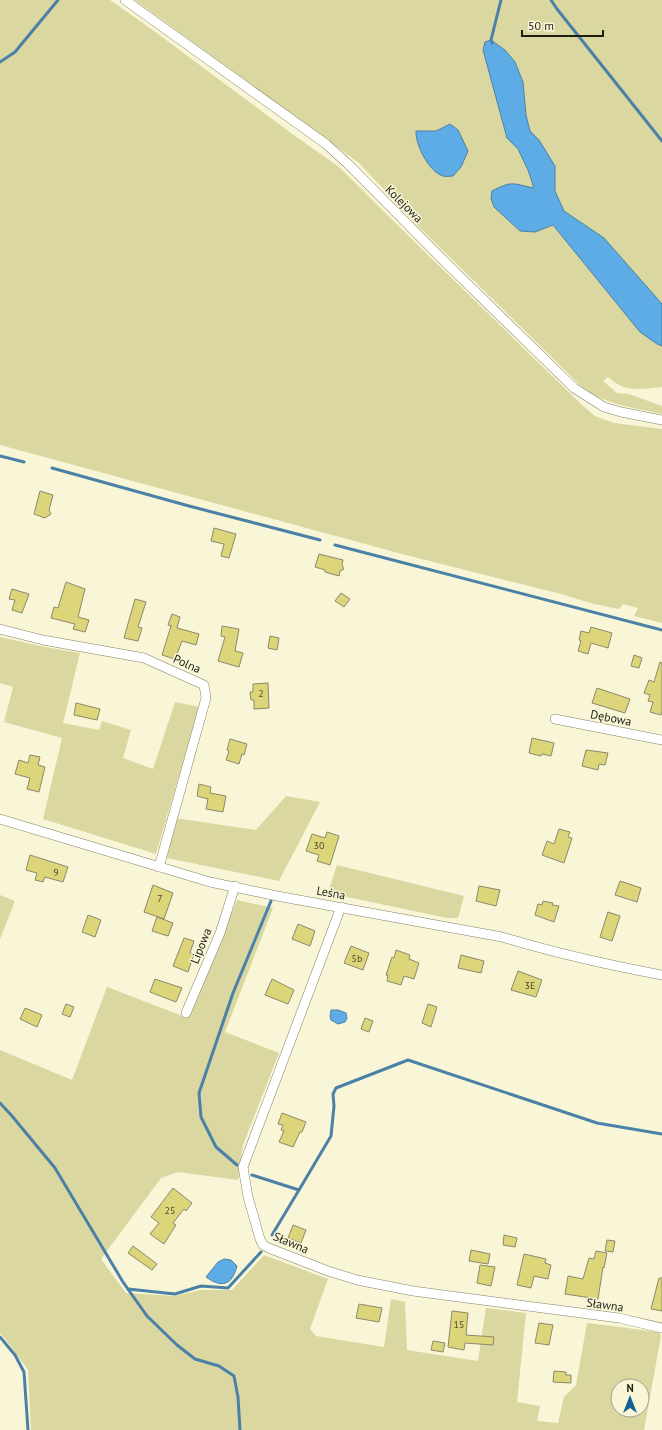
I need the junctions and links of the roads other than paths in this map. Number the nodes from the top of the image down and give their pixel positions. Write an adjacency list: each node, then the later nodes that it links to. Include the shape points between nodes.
1 (125, 0): 2 (street, Kolejowa, via 326,144 574,388 604,407)
2 (662, 420)
3 (0, 629): 7 (street, Polna, via 43,640 144,658 204,685 206,698)
4 (555, 719): 5 (street, Dębowa)
5 (662, 740)
6 (0, 819): 7 (street, Leśna)
7 (159, 867): 8 (street, Leśna, via 210,882)
8 (235, 886): 9 (street, Leśna); 11 (street, Lipowa, via 220,933)
9 (341, 907): 10 (street, Leśna, via 502,937 531,946); 12 (street, Sławna, via 243,1167 248,1197 264,1245 357,1280 412,1291 618,1318)
10 (662, 975)
11 (186, 1013)
12 (662, 1328)

